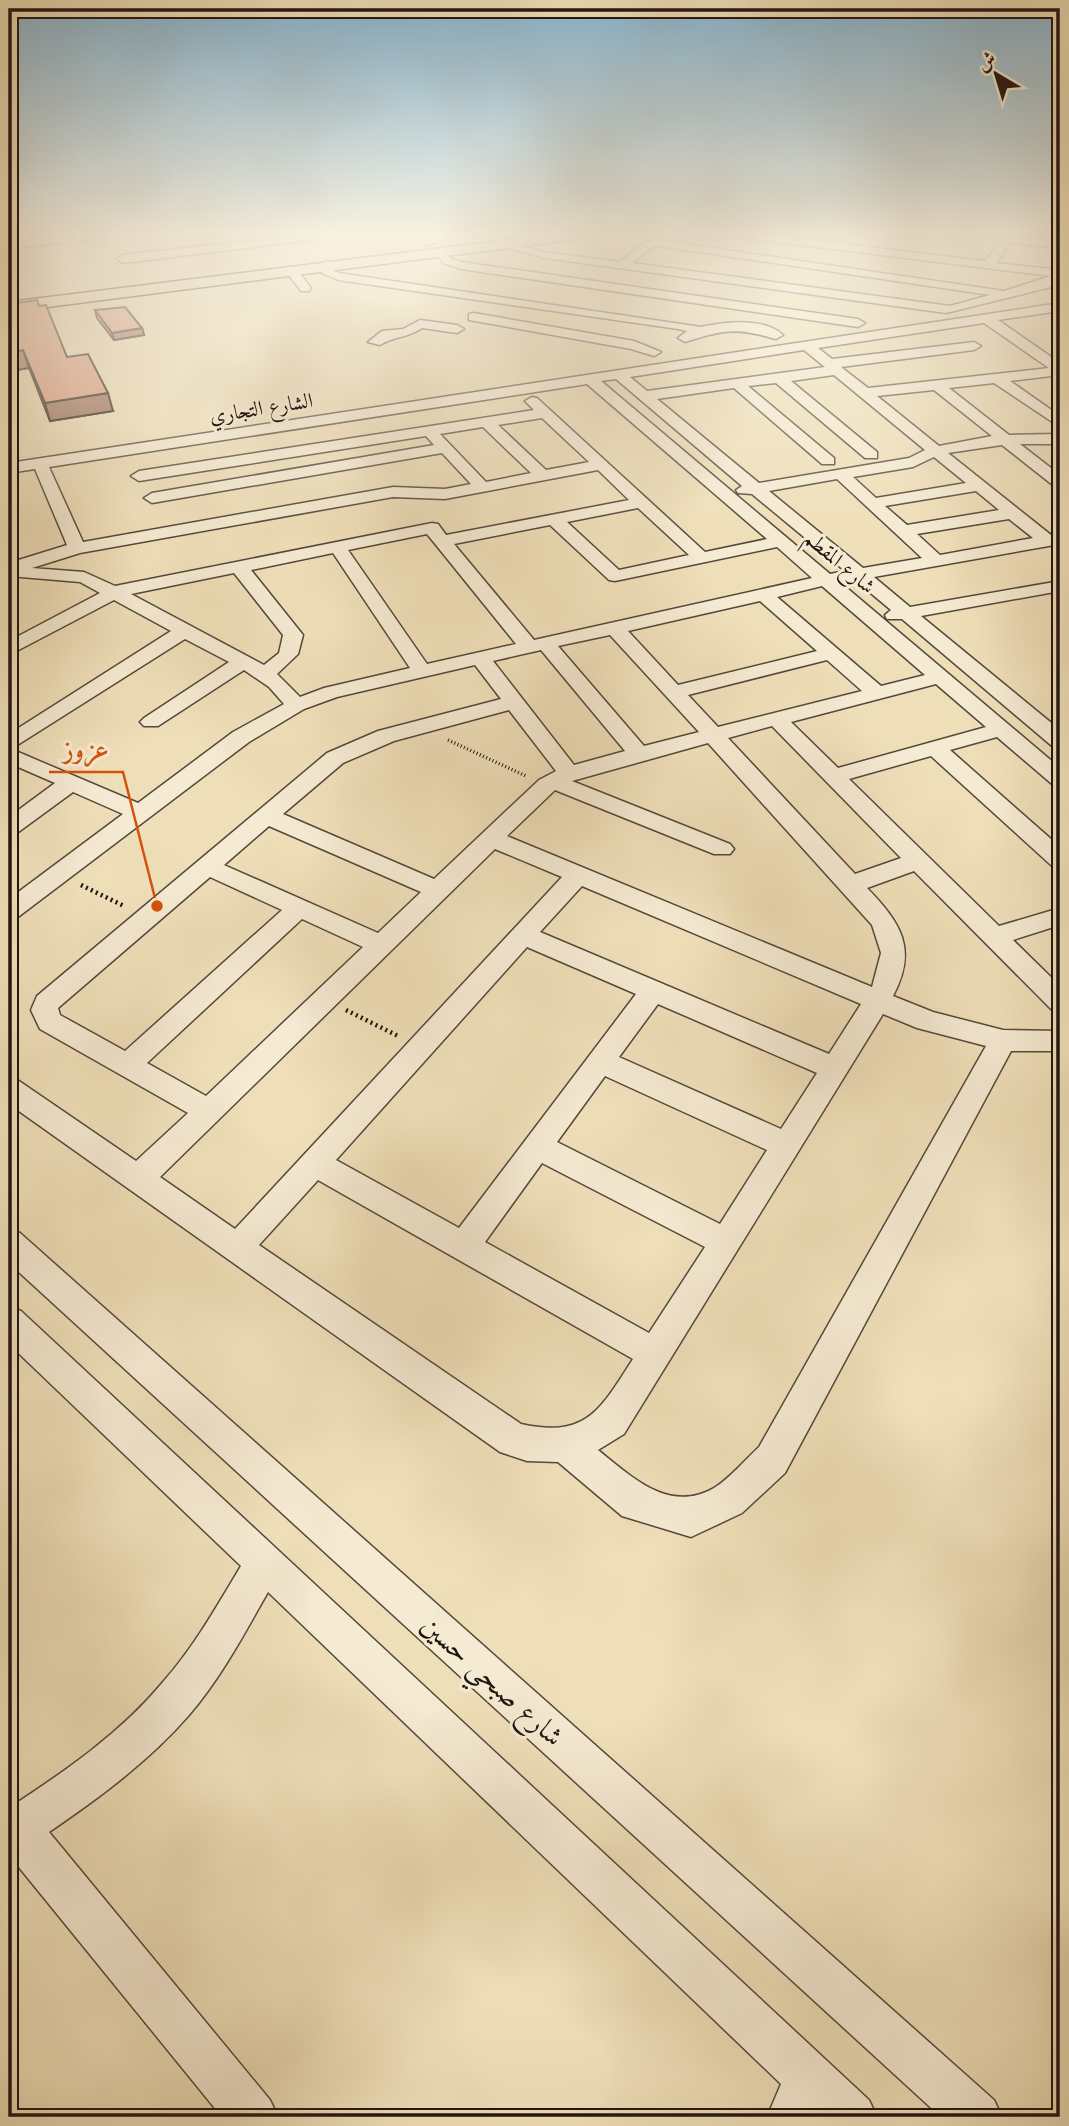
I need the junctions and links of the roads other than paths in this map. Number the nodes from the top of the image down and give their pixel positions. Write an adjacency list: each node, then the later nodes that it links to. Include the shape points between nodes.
1 (400, 333): 13 (street, via 387,334)
2 (512, 333): 12 (street)
3 (565, 333): 15 (street, via 640,346)
4 (685, 333): 15 (street)
5 (727, 333): 15 (street, الشارع التجاري)
6 (783, 333): 11 (street, الشارع التجاري)
7 (808, 333): 11 (street, الشارع التجاري)
8 (832, 333): 11 (street, الشارع التجاري)
9 (956, 333): 16 (street)
10 (1008, 333): 19 (street)
11 (794, 336): 14 (street, الشارع التجاري); 17 (street, الشارع التجاري); 18 (street)
12 (506, 337)
13 (375, 342)
14 (727, 342)
15 (682, 346): 17 (street, الشارع التجاري)
16 (984, 354): 18 (street); 21 (street)
17 (616, 366): 24 (street, الشارع التجاري); 30 (street, شارع المقطم)
18 (833, 367): 22 (street); 29 (street)
19 (1060, 370): 20 (street)
20 (1044, 373): 21 (street); 26 (street)
21 (1015, 376): 23 (street)
22 (779, 378): 25 (street); 44 (street)
23 (997, 378): 27 (street); 33 (street)
24 (590, 379): 28 (street, الشارع التجاري); 53 (street, شارع المقطم)
25 (736, 383): 30 (street); 48 (street)
26 (1060, 384)
27 (937, 385): 29 (street); 38 (street)
28 (519, 390): 31 (street); 35 (street, الشارع التجاري)
29 (865, 393): 42 (street)
30 (645, 396): 50 (street, شارع المقطم)
31 (545, 413): 32 (street); 46 (street)
32 (486, 422): 36 (street); 52 (street)
33 (1060, 423)
34 (198, 424): 39 (street, الشارع التجاري)
35 (275, 427): 39 (street, الشارع التجاري); 41 (street)
36 (428, 431): 40 (street); 41 (street)
37 (1060, 439): 38 (street)
38 (1007, 440): 42 (street); 54 (street)
39 (121, 444): 43 (street, الشارع التجاري); 45 (street, الشارع التجاري); 51 (street)
40 (445, 449): 49 (street); 56 (street)
41 (293, 452): 49 (street); 51 (street)
42 (932, 452): 44 (street); 48 (street, via 913,461); 55 (street)
43 (9, 454)
44 (871, 455): 48 (street)
45 (40, 463): 47 (street, الشارع التجاري); 71 (street)
46 (601, 465): 52 (street); 60 (street)
47 (9, 468)
48 (834, 468): 50 (street); 57 (street); 61 (street)
49 (307, 472): 63 (street)
50 (740, 475): 53 (street); 57 (street, شارع المقطم)
51 (139, 476): 63 (street)
52 (543, 476): 56 (street)
53 (708, 480): 59 (street, شارع المقطم)
54 (1060, 483)
55 (979, 486): 61 (street); 62 (street)
56 (482, 488): 58 (street, via 438,494)
57 (755, 488): 59 (street); 76 (street, شارع المقطم)
58 (403, 492): 63 (street); 66 (street)
59 (724, 493): 68 (street, شارع المقطم)
60 (642, 502): 64 (street); 72 (street)
61 (873, 503): 65 (street)
62 (1013, 513): 65 (street); 67 (street)
63 (161, 515): 69 (street)
64 (554, 519): 66 (street); 72 (street, via 615,576)
65 (904, 531): 73 (street)
66 (437, 534): 70 (street); 87 (street)
67 (1054, 540): 73 (street)
68 (780, 541): 72 (street); 78 (street, شارع المقطم)
69 (116, 542): 71 (street); 77 (street, via 89,564)
70 (337, 547): 74 (street); 92 (street)
71 (77, 548): 75 (street)
72 (702, 558)
73 (935, 560): 76 (street)
74 (239, 566): 80 (street); 93 (street, via 293,635 288,656)
75 (9, 570): 77 (street)
76 (859, 574): 78 (street); 83 (street, شارع المقطم)
77 (84, 577): 80 (street)
78 (826, 580): 81 (street); 84 (street, شارع المقطم)
79 (1052, 587): 82 (street); 83 (street)
80 (115, 592): 85 (street); 88 (street)
81 (764, 594): 86 (street); 89 (street)
82 (1060, 602)
83 (907, 613): 84 (street); 103 (street, شارع المقطم)
84 (872, 619): 94 (street, شارع المقطم)
85 (179, 627): 91 (street); 101 (street); 105 (street)
86 (615, 628): 87 (street); 95 (street)
87 (537, 645): 90 (street); 107 (street)
88 (9, 649)
89 (831, 653): 95 (street); 96 (street)
90 (480, 658): 92 (street); 97 (street)
91 (243, 662): 93 (street); 100 (street)
92 (422, 671): 98 (street, via 331,692)
93 (263, 674): 98 (street)
94 (940, 677): 96 (street); 102 (street, شارع المقطم)
95 (674, 692): 104 (street)
96 (877, 693): 99 (street)
97 (514, 702): 111 (street); 114 (street, via 359,746 335,758)
98 (297, 705): 113 (street, via 242,737)
99 (776, 719): 104 (street); 109 (street)
100 (151, 723)
101 (9, 726)
102 (1001, 729): 106 (street); 110 (street, شارع المقطم)
103 (1056, 732)
104 (714, 735): 107 (street); 122 (street)
105 (9, 743)
106 (935, 748): 109 (street); 118 (street)
107 (639, 754): 111 (street)
108 (9, 755): 112 (street)
109 (833, 777): 119 (street)
110 (1060, 779)
111 (556, 780): 116 (street); 117 (street)
112 (71, 782): 113 (street); 115 (street)
113 (140, 813): 125 (street)
114 (266, 816): 120 (street); 123 (street)
115 (9, 828)
116 (490, 838): 121 (street); 123 (street)
117 (722, 849)
118 (1060, 860)
119 (917, 861): 122 (street); 128 (street)
120 (206, 866): 124 (street); 136 (street, via 51,996 44,1010 50,1022)
121 (578, 875): 127 (street); 131 (street)
122 (850, 885): 131 (street, via 877,915 895,954 893,970)
123 (437, 890): 129 (street)
124 (299, 908): 129 (street); 136 (street)
125 (9, 911)
126 (1060, 916): 128 (street)
127 (523, 935): 130 (street); 142 (street)
128 (993, 937): 132 (street)
129 (380, 944): 139 (street)
130 (653, 990): 135 (street); 137 (street)
131 (878, 1000): 133 (street, via 952,1029); 137 (street)
132 (1060, 1002)
133 (1003, 1040): 134 (street); 150 (street, via 772,1460 738,1492 691,1518 635,1503)
134 (1060, 1041)
135 (600, 1061): 140 (street); 141 (street)
136 (127, 1065): 139 (street)
137 (836, 1069): 141 (street)
138 (9, 1089): 143 (street)
139 (209, 1111): 143 (street)
140 (537, 1146): 144 (street); 146 (street)
141 (788, 1146): 144 (street)
142 (315, 1163): 146 (street); 147 (street)
143 (138, 1179): 147 (street)
144 (726, 1242): 149 (street)
145 (9, 1243): 156 (street, شارع صبحي حسين)
146 (464, 1247): 149 (street)
147 (237, 1248): 150 (street, via 513,1440 540,1447)
148 (9, 1322): 151 (street)
149 (656, 1354): 150 (street, via 612,1422 592,1437)
150 (566, 1446)
151 (263, 1563): 152 (street, via 218,1641 176,1700 119,1753); 153 (street)
152 (13, 1830): 154 (street)
153 (801, 2097): 155 (street)
154 (253, 2117)
155 (852, 2117)
156 (977, 2117)

